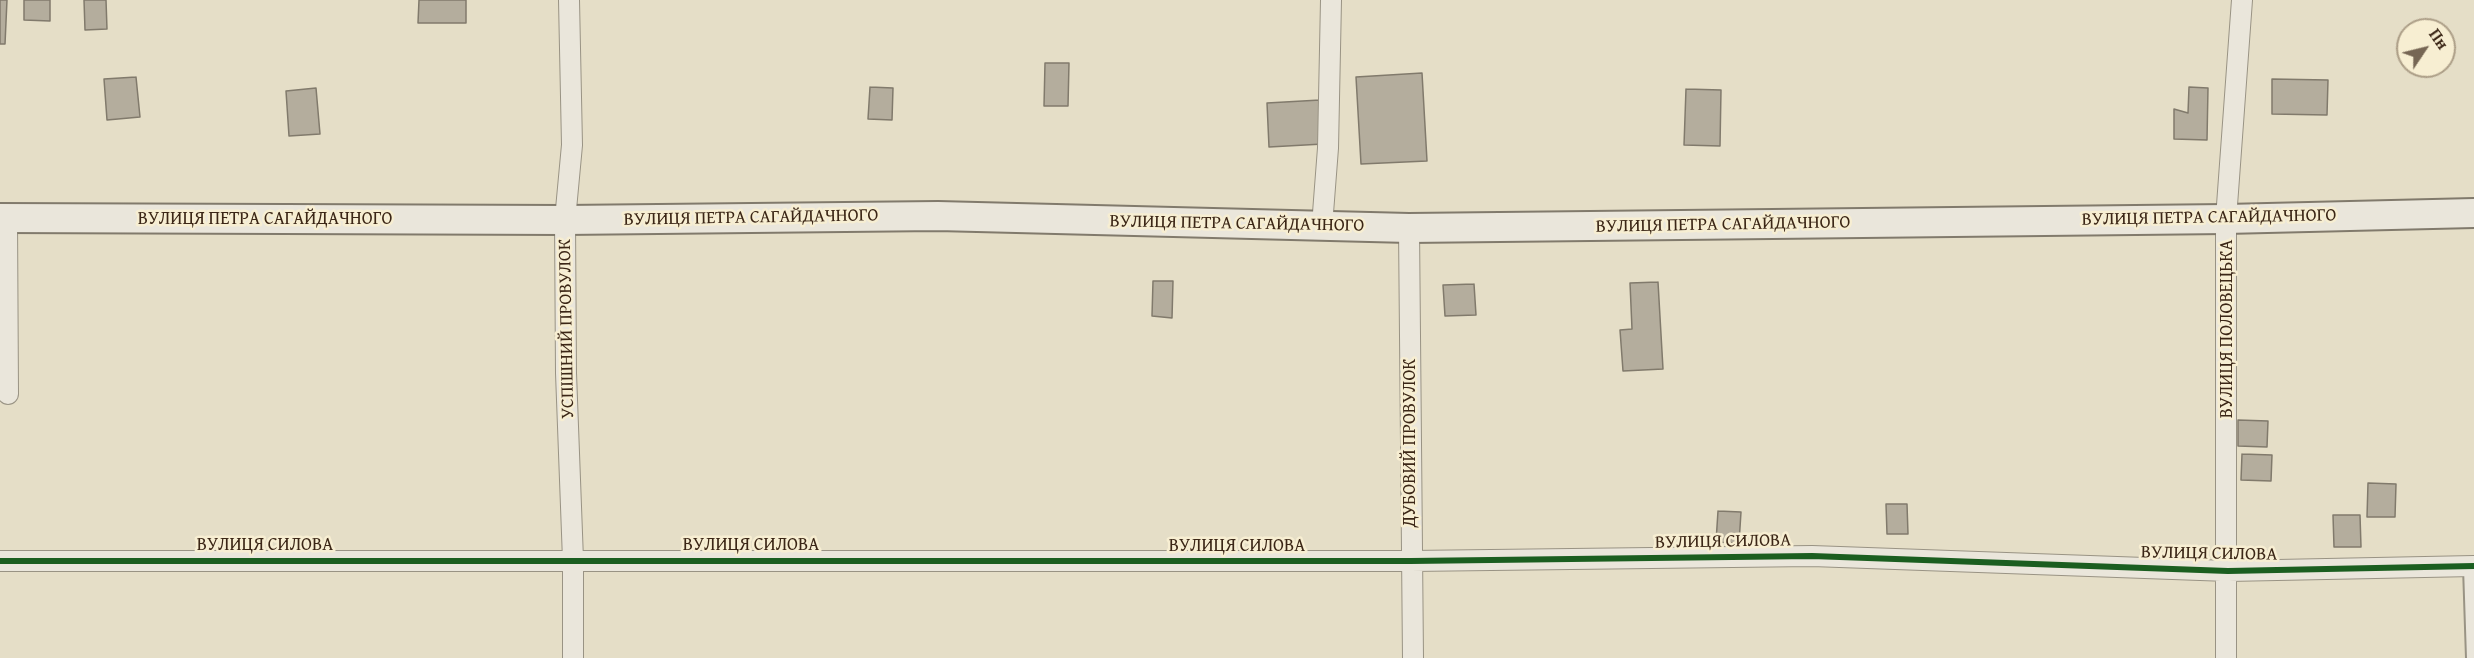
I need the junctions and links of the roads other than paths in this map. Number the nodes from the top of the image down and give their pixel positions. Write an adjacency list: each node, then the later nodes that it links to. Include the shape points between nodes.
1 (569, 0): 7 (street, УСПІШНИЙ ПРОВУЛОК, via 572,145)
2 (1331, 0): 8 (street)
3 (2242, 0): 6 (street, ВУЛИЦЯ ПОЛОВЕЦЬКА)
4 (2474, 213): 6 (street, ВУЛИЦЯ ПЕТРА САГАЙДАЧНОГО)
5 (4, 218): 7 (street, ВУЛИЦЯ ПЕТРА САГАЙДАЧНОГО); 10 (street)
6 (2226, 219): 9 (street, ВУЛИЦЯ ПЕТРА САГАЙДАЧНОГО); 15 (street, ВУЛИЦЯ ПОЛОВЕЦЬКА)
7 (565, 220): 8 (street, ВУЛИЦЯ ПЕТРА САГАЙДАЧНОГО, via 938,216); 11 (street, УСПІШНИЙ ПРОВУЛОК)
8 (1323, 226): 9 (street, ВУЛИЦЯ ПЕТРА САГАЙДАЧНОГО)
9 (1409, 228): 13 (street, ДУБОВИЙ ПРОВУЛОК)
10 (9, 394)
11 (573, 560): 12 (street, ВУЛИЦЯ СИЛОВА); 13 (street, ВУЛИЦЯ СИЛОВА); 16 (street, УСПІШНИЙ ПРОВУЛОК)
12 (0, 561)
13 (1411, 561): 15 (street, ВУЛИЦЯ СИЛОВА, via 1812,556); 17 (street, ДУБОВИЙ ПРОВУЛОК)
14 (2471, 566): 15 (street, ВУЛИЦЯ СИЛОВА); 19 (lane)
15 (2228, 571): 18 (street, ВУЛИЦЯ ПОЛОВЕЦЬКА)
16 (573, 658)
17 (1413, 658)
18 (2226, 658)
19 (2472, 658)

